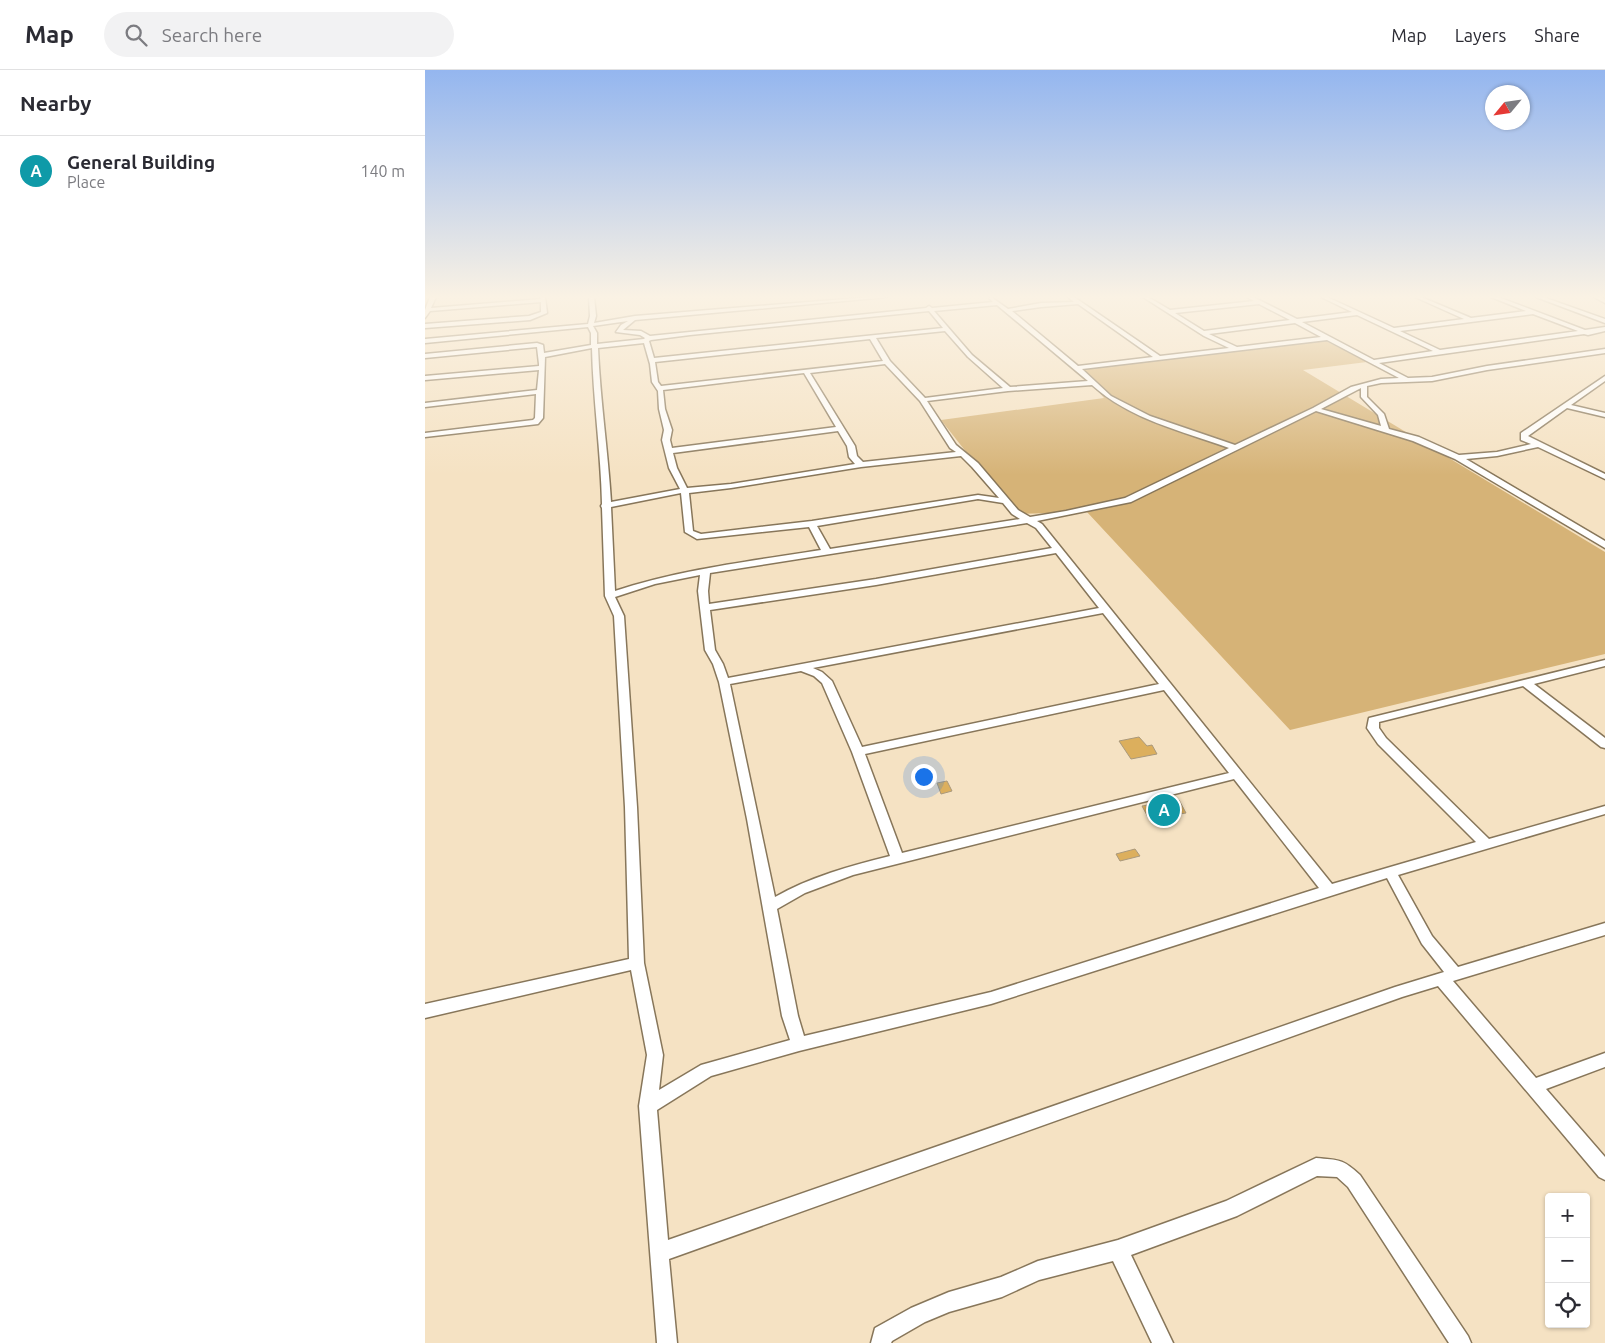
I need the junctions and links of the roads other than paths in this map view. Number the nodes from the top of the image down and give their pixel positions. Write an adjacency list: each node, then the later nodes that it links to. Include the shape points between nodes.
1 (540, 356): 17 (street)
2 (595, 356): 47 (street, via 605,466)
3 (651, 356): 14 (street)
4 (688, 356): 14 (street)
5 (884, 356): 16 (street)
6 (970, 356): 26 (street)
7 (1063, 356): 18 (street)
8 (1156, 356): 13 (street)
9 (1182, 356): 13 (street)
10 (1366, 356): 15 (street)
11 (1408, 356): 15 (street)
12 (1566, 356): 21 (street, via 1432,379)
13 (1160, 359): 18 (street)
14 (652, 360): 25 (street, via 655,380)
15 (1376, 361): 21 (street)
16 (887, 362): 19 (street); 28 (street)
17 (542, 368): 20 (street); 27 (street)
18 (1076, 368): 23 (street)
19 (806, 371): 25 (street); 33 (street)
20 (425, 378)
21 (1405, 378): 24 (street)
22 (1605, 378): 30 (street)
23 (1093, 384): 26 (street); 37 (street, via 1132,410)
24 (1364, 385): 31 (street); 34 (street, via 1364,396 1381,414)
25 (660, 388): 38 (street)
26 (1008, 389): 28 (street)
27 (540, 392): 29 (street); 35 (street, via 539,418 535,422)
28 (923, 400): 39 (street, via 953,446)
29 (425, 405)
30 (1567, 406): 32 (street); 36 (street, via 1525,432 1524,438)
31 (1315, 409): 34 (street); 37 (street)
32 (1605, 415)
33 (841, 428): 38 (street); 41 (street, via 853,457)
34 (1386, 430): 40 (street)
35 (425, 434)
36 (1539, 446): 40 (street); 42 (street)
37 (1234, 447): 48 (street, via 1128,500)
38 (670, 451): 44 (street, via 673,468)
39 (962, 454): 41 (street); 43 (street)
40 (1471, 459): 50 (street)
41 (861, 465): 44 (street)
42 (1605, 477)
43 (995, 489): 45 (street); 46 (street)
44 (685, 491): 47 (street, via 643,496); 49 (street, via 689,532 700,537)
45 (978, 497): 46 (street); 49 (street)
46 (1003, 501): 48 (street, via 1015,512)
47 (605, 506): 54 (street)
48 (1032, 520): 51 (street); 52 (street)
49 (812, 524): 52 (street)
50 (1605, 545)
51 (1059, 550): 55 (street, via 867,584); 56 (street)
52 (827, 552): 53 (street)
53 (705, 573): 54 (street, via 652,582); 55 (street)
54 (610, 596): 74 (street, via 619,616)
55 (705, 608): 61 (street, via 710,650)
56 (1105, 610): 57 (street); 63 (street)
57 (846, 660): 59 (street); 60 (street, via 830,672)
58 (1605, 663): 62 (street)
59 (803, 668): 60 (street); 61 (street)
60 (827, 681): 65 (street)
61 (724, 682): 72 (street)
62 (1526, 683): 64 (street); 68 (street, via 1373,720 1373,728 1382,741)
63 (1167, 686): 65 (street); 66 (street)
64 (1605, 744)
65 (858, 752): 69 (street)
66 (1236, 775): 69 (street); 71 (street)
67 (1605, 810): 68 (street)
68 (1487, 845): 70 (street)
69 (898, 860): 72 (street, via 824,880)
70 (1390, 872): 71 (street); 75 (street)
71 (1329, 890): 77 (street, via 991,998)
72 (769, 907): 77 (street, via 790,1016)
73 (1605, 929): 75 (street)
74 (637, 963): 76 (street); 80 (street, via 655,1055)
75 (1449, 977): 79 (street); 83 (street, via 1400,991)
76 (425, 1011)
77 (799, 1044): 80 (street, via 707,1070)
78 (1605, 1060): 79 (street)
79 (1535, 1086): 81 (street)
80 (648, 1106): 83 (street)
81 (1605, 1171)
82 (1119, 1250): 85 (street, via 1038,1271 1003,1287 949,1302 883,1335); 86 (street); 87 (street, via 1230,1209 1316,1168 1341,1169 1354,1182)
83 (659, 1253): 84 (street)
84 (667, 1343)
85 (881, 1343)
86 (1163, 1343)
87 (1461, 1343)

